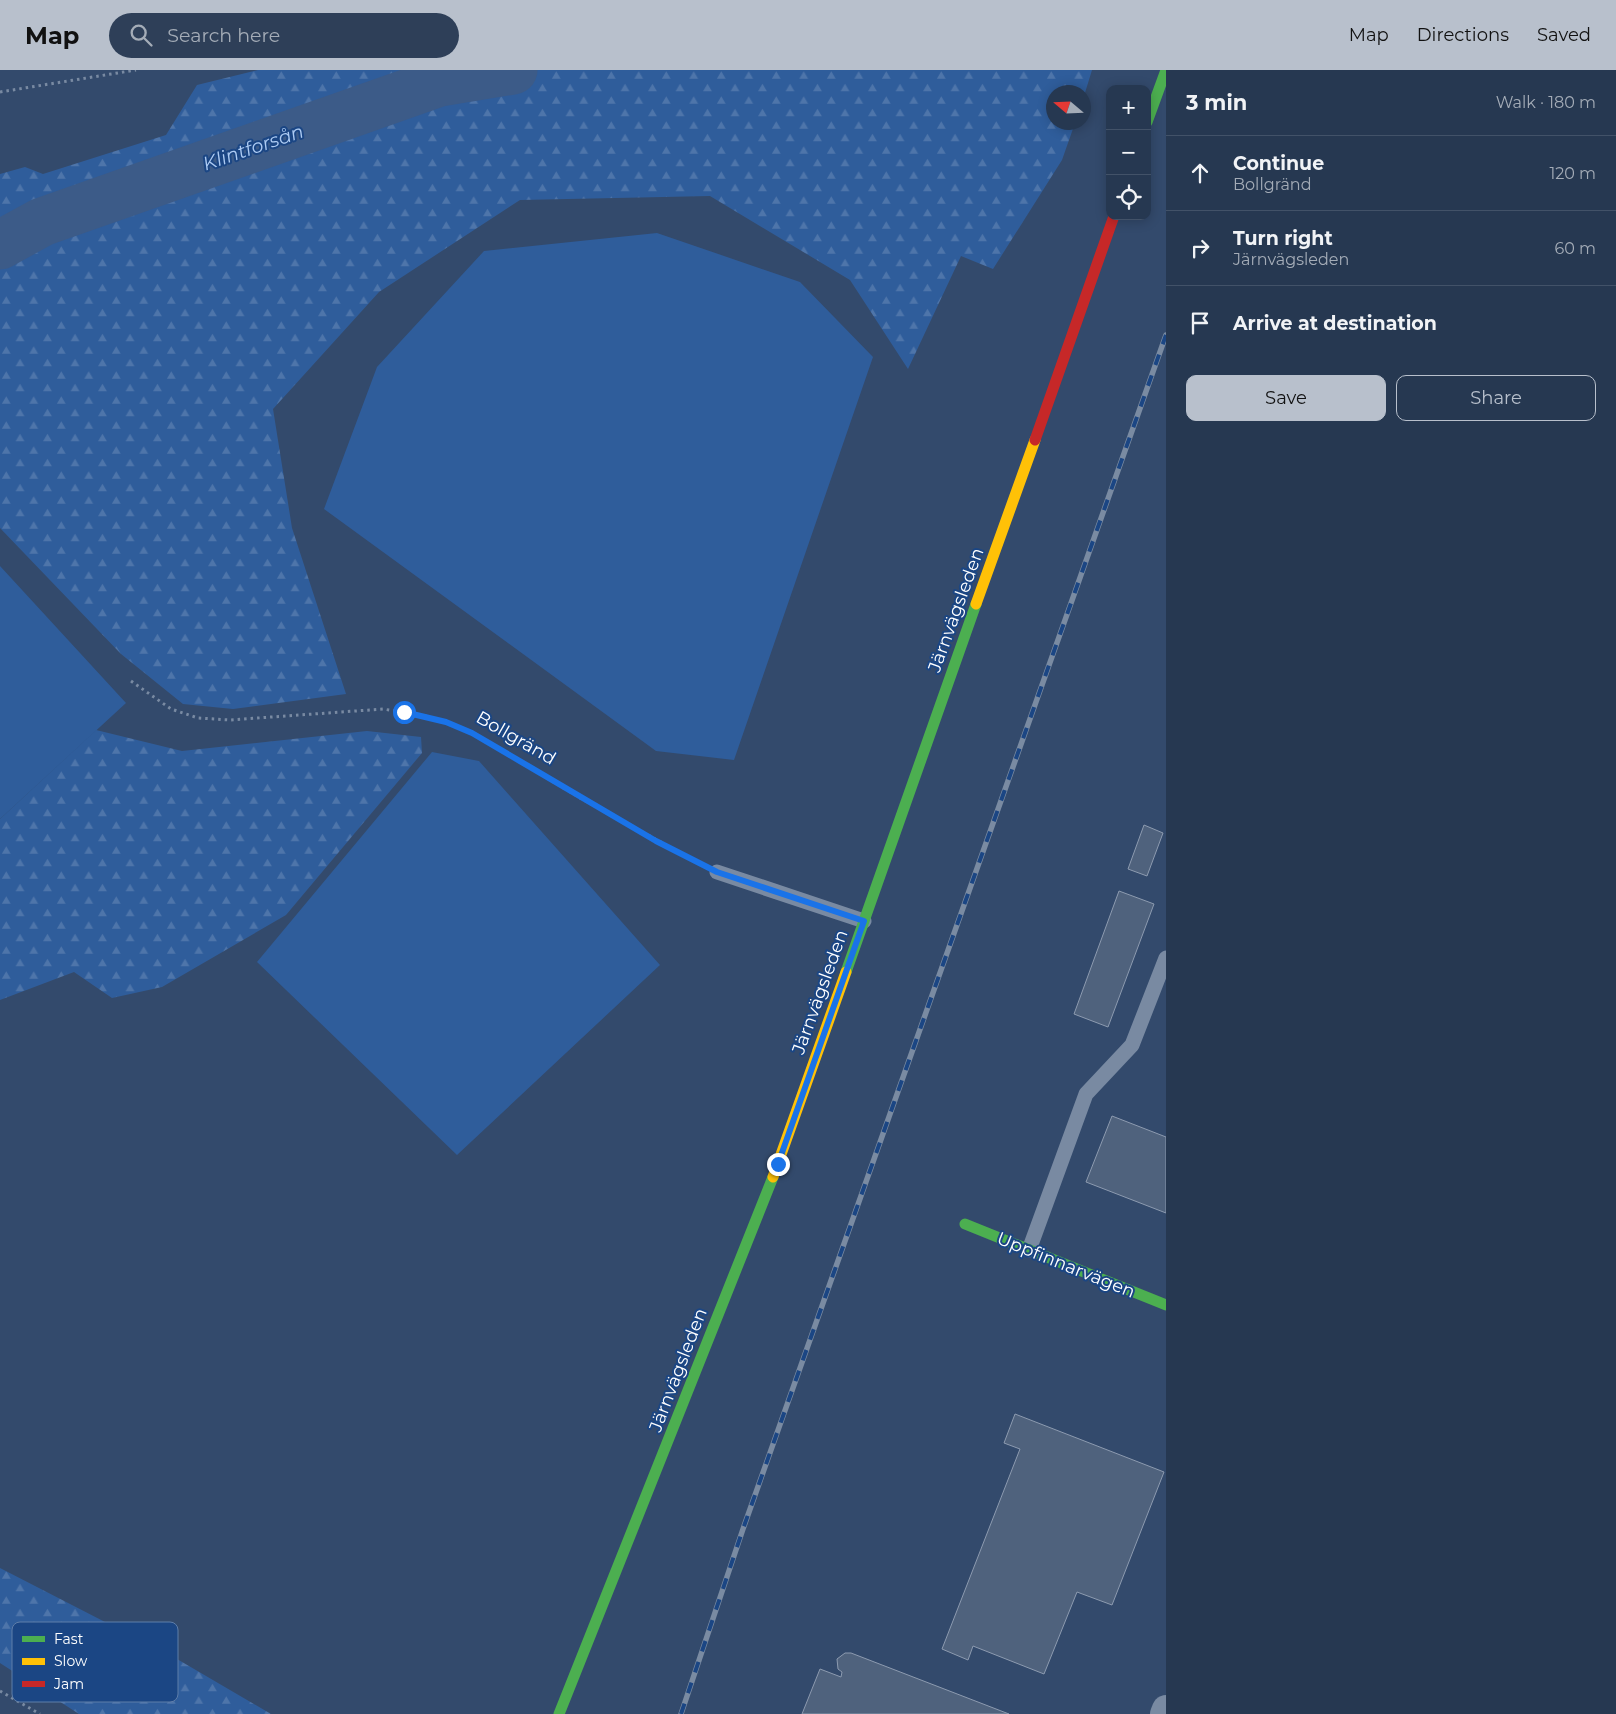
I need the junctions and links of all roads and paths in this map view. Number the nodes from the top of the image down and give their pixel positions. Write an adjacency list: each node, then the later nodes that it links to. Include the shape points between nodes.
1 (136, 70): 3 (path)
2 (1166, 70): 4 (main road)
3 (0, 92)
4 (1151, 111)
5 (1113, 220): 8 (main road, Järnvägsleden)
6 (131, 681): 7 (path, Bollgränd, via 171,709 206,719 383,709 446,722 472,733 648,836)
7 (717, 872): 8 (lane)
8 (864, 921): 18 (main road, Järnvägsleden, via 778,1164)
9 (1166, 958): 11 (lane, via 1132,1045 1086,1094)
10 (965, 1224): 11 (main road, Uppfinnarvägen)
11 (1028, 1250): 12 (main road, Uppfinnarvägen)
12 (1166, 1305)
13 (0, 1691): 14 (path)
14 (12, 1698)
15 (19, 1702): 17 (path)
16 (1166, 1710): 19 (street)
17 (40, 1714)
18 (559, 1714)
19 (1164, 1714)

